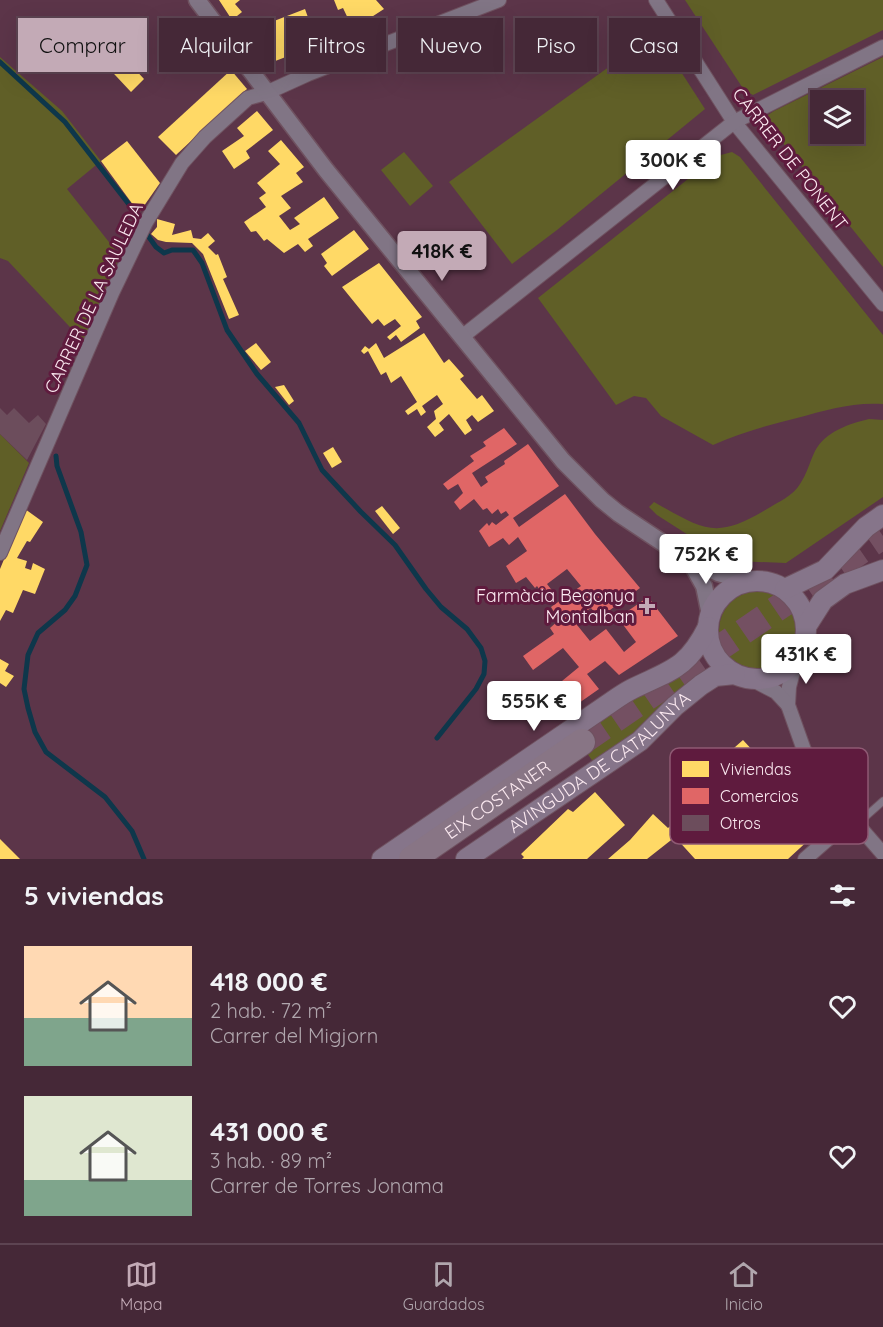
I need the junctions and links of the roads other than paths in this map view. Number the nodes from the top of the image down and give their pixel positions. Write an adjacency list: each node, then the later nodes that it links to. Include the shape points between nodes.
1 (197, 0): 5 (street)
2 (499, 0): 5 (street, CARRER DE LA SAULEDA)
3 (656, 0): 6 (street, CARRER DE PONENT)
4 (883, 47): 6 (street)
5 (266, 93): 8 (street); 10 (street, CARRER DE LA SAULEDA, via 248,98 205,137 182,163 146,222)
6 (734, 122): 7 (street, CARRER DE PONENT); 8 (street)
7 (883, 304)
8 (463, 336): 11 (street, via 563,461 602,500)
9 (883, 515): 14 (main road, via 825,570)
10 (0, 553)
11 (690, 561): 13 (street); 15 (street, via 704,586)
12 (883, 570): 16 (main road, via 846,584 823,600)
13 (748, 581): 14 (main road, via 761,580); 15 (main road, via 724,592)
14 (785, 589): 16 (main road, via 800,604)
15 (709, 621): 18 (main road, via 708,637 714,654); 26 (main road, AVINGUDA DE CATALUNYA, via 685,662 604,707)
16 (807, 624): 17 (main road, via 805,644)
17 (796, 661): 18 (main road, via 771,677); 19 (street)
18 (742, 676): 19 (street, via 777,692); 29 (main road, AVINGUDA DE CATALUNYA, via 715,676 701,685 640,741)
19 (788, 705): 20 (street)
20 (803, 748)
21 (883, 801): 22 (lane)
22 (868, 812)
23 (868, 837): 25 (street)
24 (825, 844): 30 (street)
25 (883, 854)
26 (382, 859)
27 (412, 859): 28 (highway, EIX COSTANER, via 585,750)
28 (442, 859)
29 (466, 859)
30 (806, 859)

